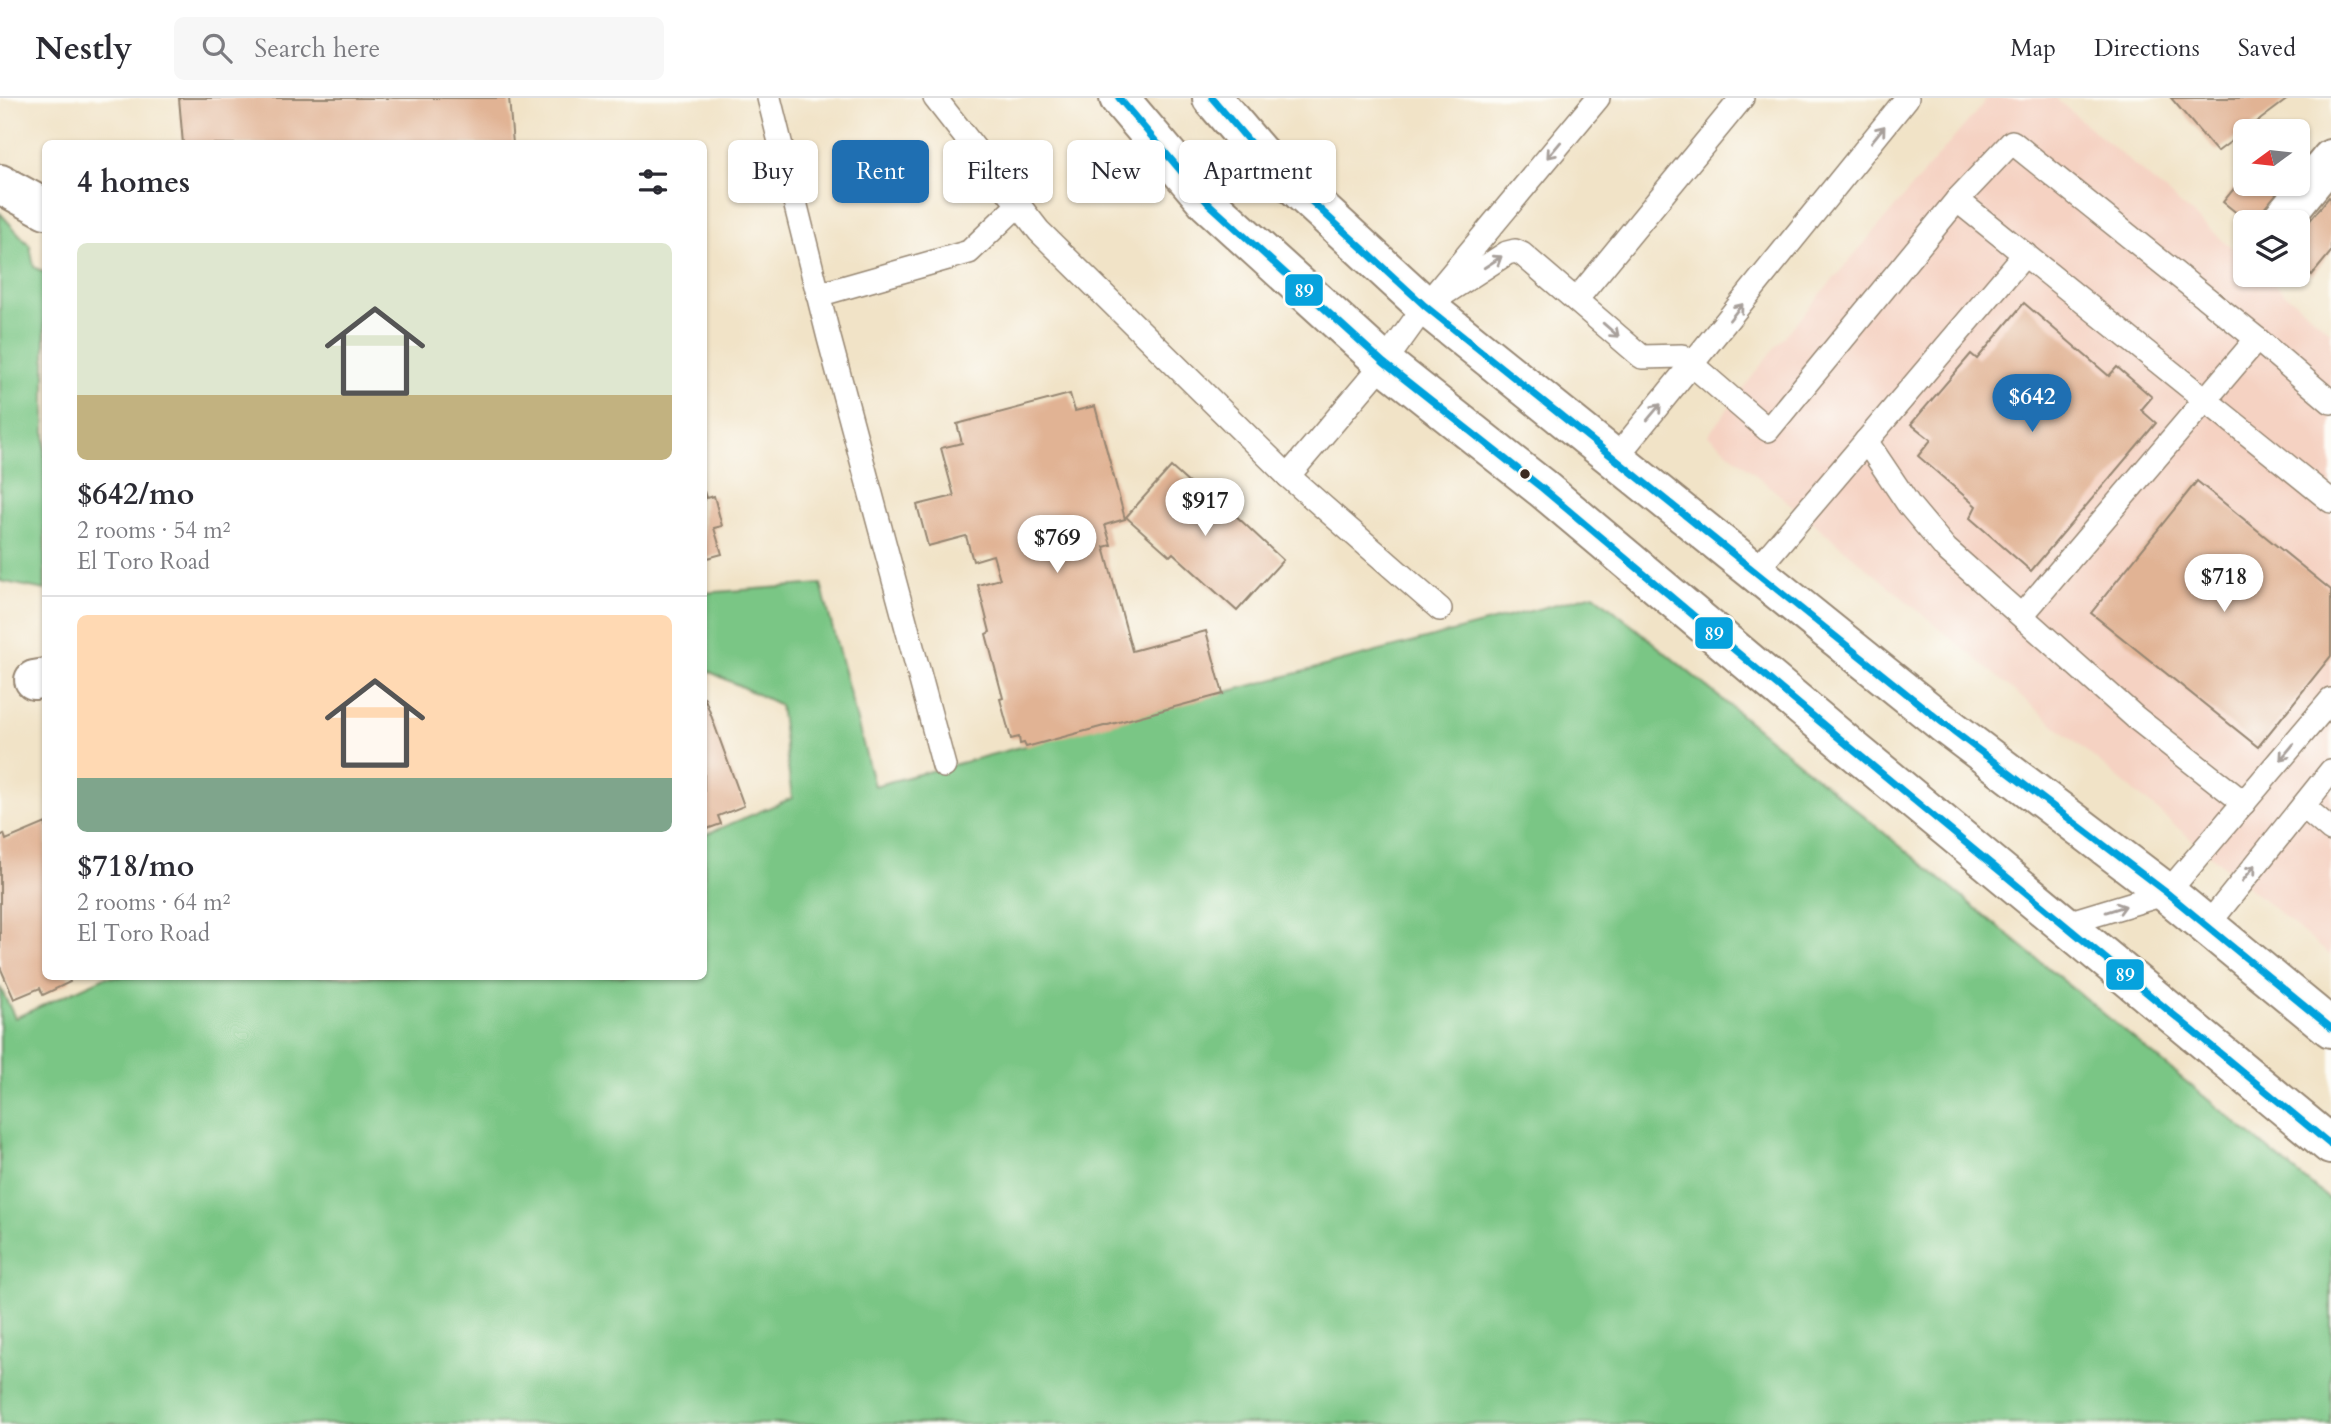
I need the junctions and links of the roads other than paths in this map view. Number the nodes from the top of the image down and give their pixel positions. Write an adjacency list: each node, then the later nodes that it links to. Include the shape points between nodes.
1 (769, 98): 15 (lane)
2 (935, 98): 11 (lane)
3 (1119, 98): 19 (main road, via 1208,203)
4 (1212, 98): 17 (main road, via 1259,153)
5 (1598, 98): 17 (lane, one-way to 17)
6 (1742, 98): 16 (lane)
7 (1907, 98): 20 (lane, one-way to 7)
8 (2331, 159): 13 (main road)
9 (0, 184): 12 (main road)
10 (1957, 200): 14 (lane); 18 (lane, via 2012,142); 20 (lane, via 1768,430)
11 (1018, 205): 15 (lane, via 969,252); 25 (lane, via 1039,232)
12 (42, 207)
13 (2289, 210)
14 (2025, 254): 21 (lane); 23 (lane)
15 (818, 295): 31 (lane)
16 (1576, 300): 17 (lane, one-way to 16, via 1515,251); 20 (lane, one-way to 20, via 1642,357 1682,356)
17 (1425, 306): 19 (lane); 24 (main road)
18 (2257, 339): 21 (lane); 22 (lane)
19 (1384, 363): 25 (lane); 37 (main road, via 1542,488)
20 (1693, 365): 24 (lane, one-way to 20)
21 (2206, 400): 26 (lane); 29 (lane)
22 (2331, 402)
23 (1866, 441): 27 (lane); 29 (lane, via 1909,505 1946,549)
24 (1614, 460): 27 (main road)
25 (1287, 476): 28 (lane)
26 (2331, 501)
27 (1755, 572): 36 (main road)
28 (1440, 609)
29 (2022, 615): 33 (lane, via 2136,718)
30 (2331, 700): 33 (lane, one-way to 33)
31 (944, 766)
32 (2331, 771): 34 (lane)
33 (2244, 803): 36 (lane)
34 (2303, 806): 35 (lane); 38 (lane, one-way to 34)
35 (2331, 830)
36 (2167, 894): 37 (lane, one-way to 36); 38 (main road)
37 (2064, 924): 40 (main road)
38 (2206, 927): 39 (main road)
39 (2331, 1028)
40 (2331, 1145)

